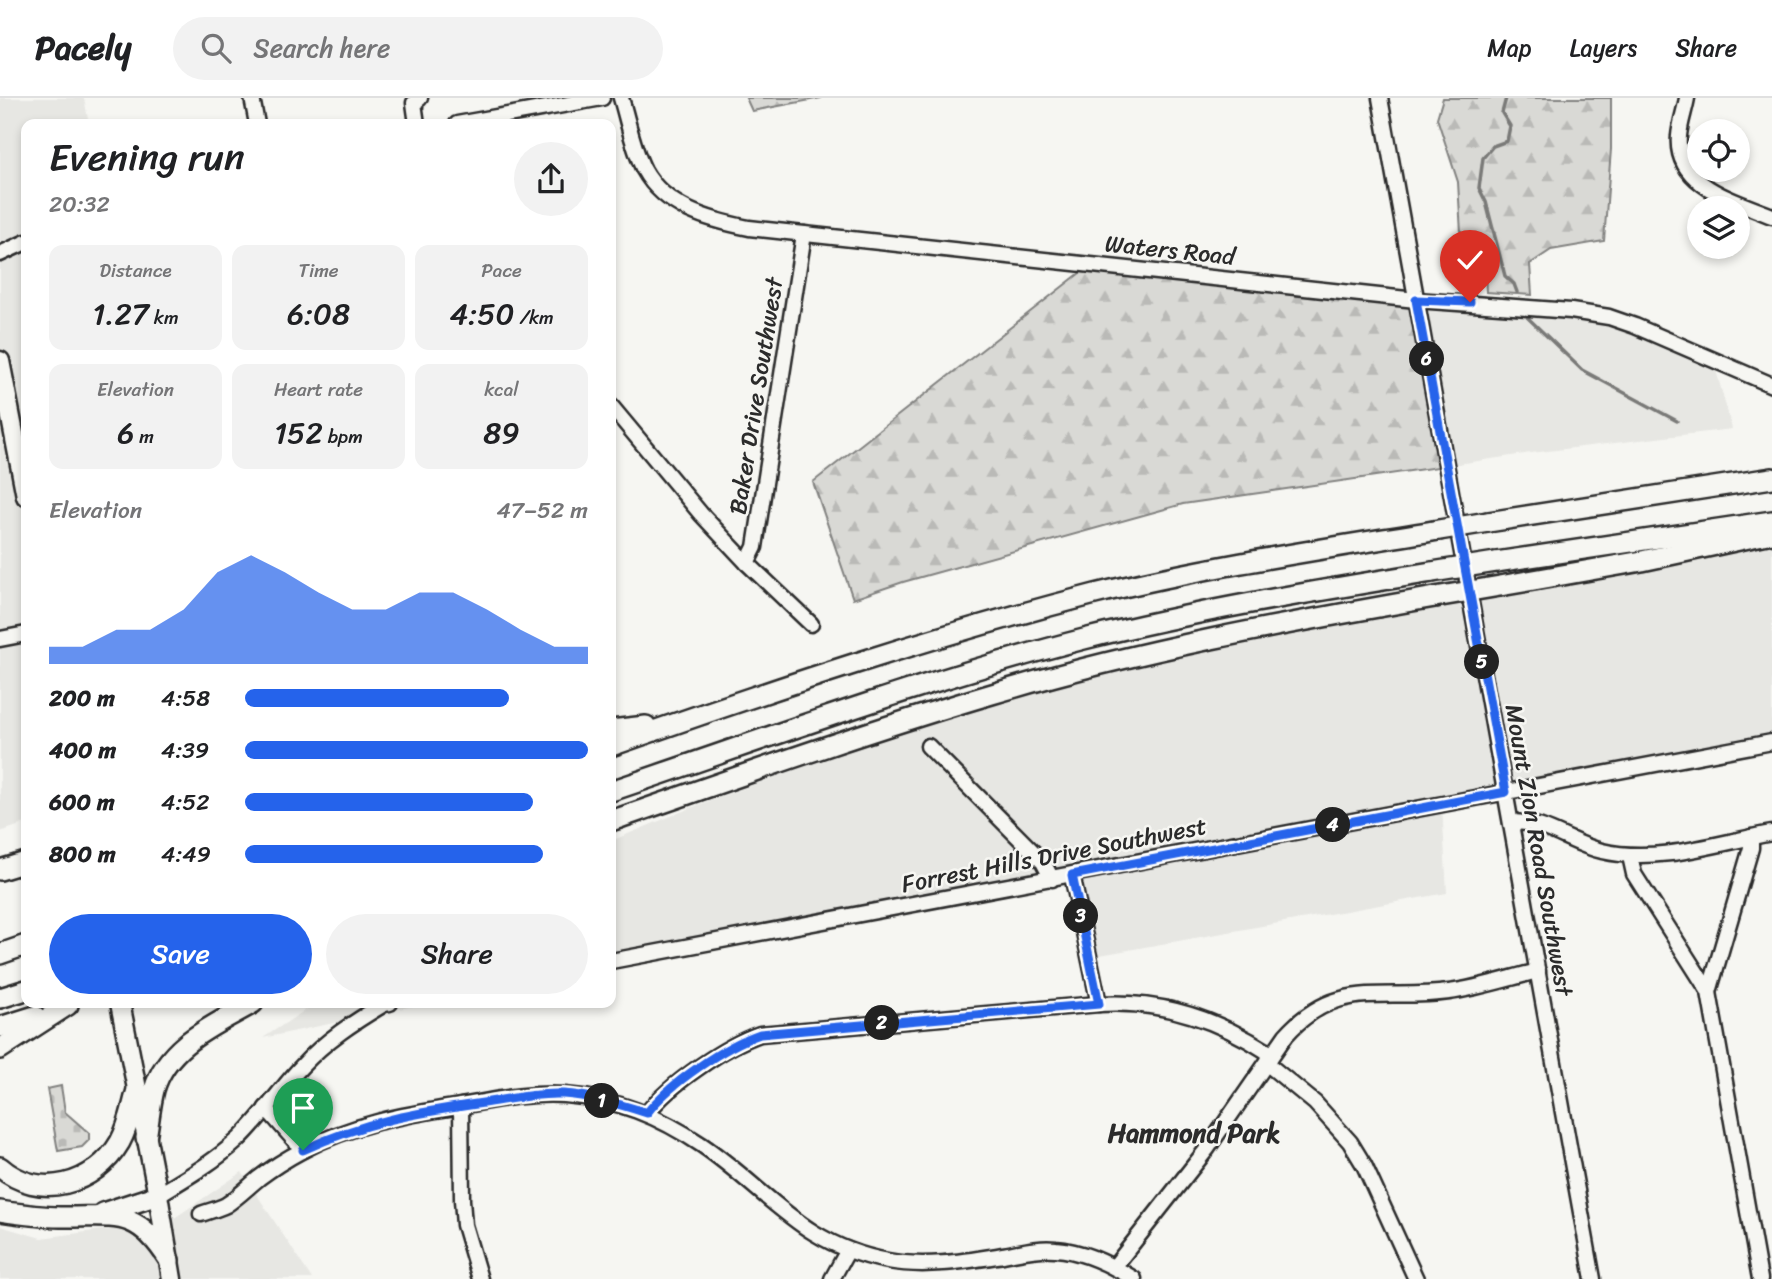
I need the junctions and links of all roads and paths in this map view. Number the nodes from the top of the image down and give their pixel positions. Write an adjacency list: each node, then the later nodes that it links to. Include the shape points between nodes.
1 (252, 98): 7 (street)
2 (602, 98): 9 (street)
3 (621, 98): 11 (street, Waters Road, via 643,167 666,198 724,223)
4 (1380, 98): 14 (street, Mount Zion Road Southwest)
5 (1688, 98): 10 (street, via 1679,136 1687,170 1699,183)
6 (417, 101): 8 (street)
7 (256, 119)
8 (417, 119)
9 (485, 119)
10 (1772, 216)
11 (804, 234): 14 (street, Waters Road); 22 (street, Baker Drive Southwest, via 755,547)
12 (21, 244): 13 (street)
13 (0, 254)
14 (1416, 300): 16 (street, Waters Road, via 1609,317); 33 (street, Mount Zion Road Southwest)
15 (0, 361): 18 (main road)
16 (1772, 384)
17 (616, 412): 22 (street)
18 (21, 470)
19 (1772, 478): 26 (highway, bridge, via 1241,563 1098,594 956,632)
20 (1772, 521): 32 (highway, bridge, via 1236,604 1085,639 937,681)
21 (1772, 533): 31 (highway, bridge, via 1642,561 1328,616 1085,668)
22 (747, 563): 23 (street)
23 (811, 624)
24 (21, 635): 25 (street)
25 (0, 639)
26 (675, 724): 27 (highway); 29 (highway)
27 (616, 730)
28 (1772, 742): 33 (street, Forrest Hills Drive Southwest)
29 (616, 745)
30 (928, 746): 41 (street, via 1043,862)
31 (787, 760): 34 (highway); 36 (highway, via 705,799)
32 (616, 789)
33 (1506, 792): 35 (street, Mount Zion Road Southwest); 40 (street, Forrest Hills Drive Southwest)
34 (616, 819)
35 (1511, 822): 39 (street, via 1529,822 1600,851); 45 (street, Mount Zion Road Southwest)
36 (616, 831)
37 (1772, 833): 38 (street)
38 (1751, 837): 39 (street); 47 (street)
39 (1630, 856): 47 (street, via 1634,874)
40 (1072, 875): 41 (street, Forrest Hills Drive Southwest); 49 (street)
41 (1052, 879): 44 (street, Forrest Hills Drive Southwest)
42 (21, 947): 43 (highway)
43 (0, 954)
44 (616, 960)
45 (1538, 971): 57 (street, via 1450,992 1335,999 1298,1021); 76 (street, Mount Zion Road Southwest)
46 (21, 991): 48 (highway)
47 (1709, 992): 77 (street)
48 (0, 998)
49 (1099, 1004): 57 (street, via 1146,1005 1195,1015 1249,1040 1268,1052); 61 (street, via 760,1034 728,1048 658,1098)
50 (59, 1008): 55 (highway)
51 (65, 1008): 56 (highway)
52 (121, 1008): 58 (main road)
53 (245, 1008): 62 (highway, via 174,1053 154,1089)
54 (378, 1008): 60 (street, via 321,1046)
55 (0, 1027)
56 (0, 1049)
57 (1269, 1059): 70 (street, via 1207,1149); 75 (street, via 1270,1066 1315,1103 1350,1142)
58 (137, 1090): 62 (main road); 64 (highway, via 121,1141 92,1173 76,1181 32,1184)
59 (461, 1106): 61 (street, via 564,1094); 63 (street, via 377,1121); 72 (street, via 463,1213)
60 (266, 1108): 63 (street); 65 (street, via 236,1142)
61 (647, 1113): 69 (street, via 704,1147 807,1230)
62 (146, 1138): 65 (main road)
63 (303, 1150): 67 (street, via 226,1205)
64 (0, 1167)
65 (158, 1195): 68 (highway); 71 (main road)
66 (0, 1211): 68 (highway)
67 (201, 1214)
68 (89, 1216): 71 (highway, via 135,1222 152,1236)
69 (848, 1250): 70 (street, via 889,1261 930,1264 1056,1249); 73 (street)
70 (1114, 1267): 74 (street)
71 (170, 1269)
72 (480, 1279)
73 (832, 1279)
74 (1133, 1279)
75 (1416, 1279)
76 (1593, 1279)
77 (1760, 1279)

